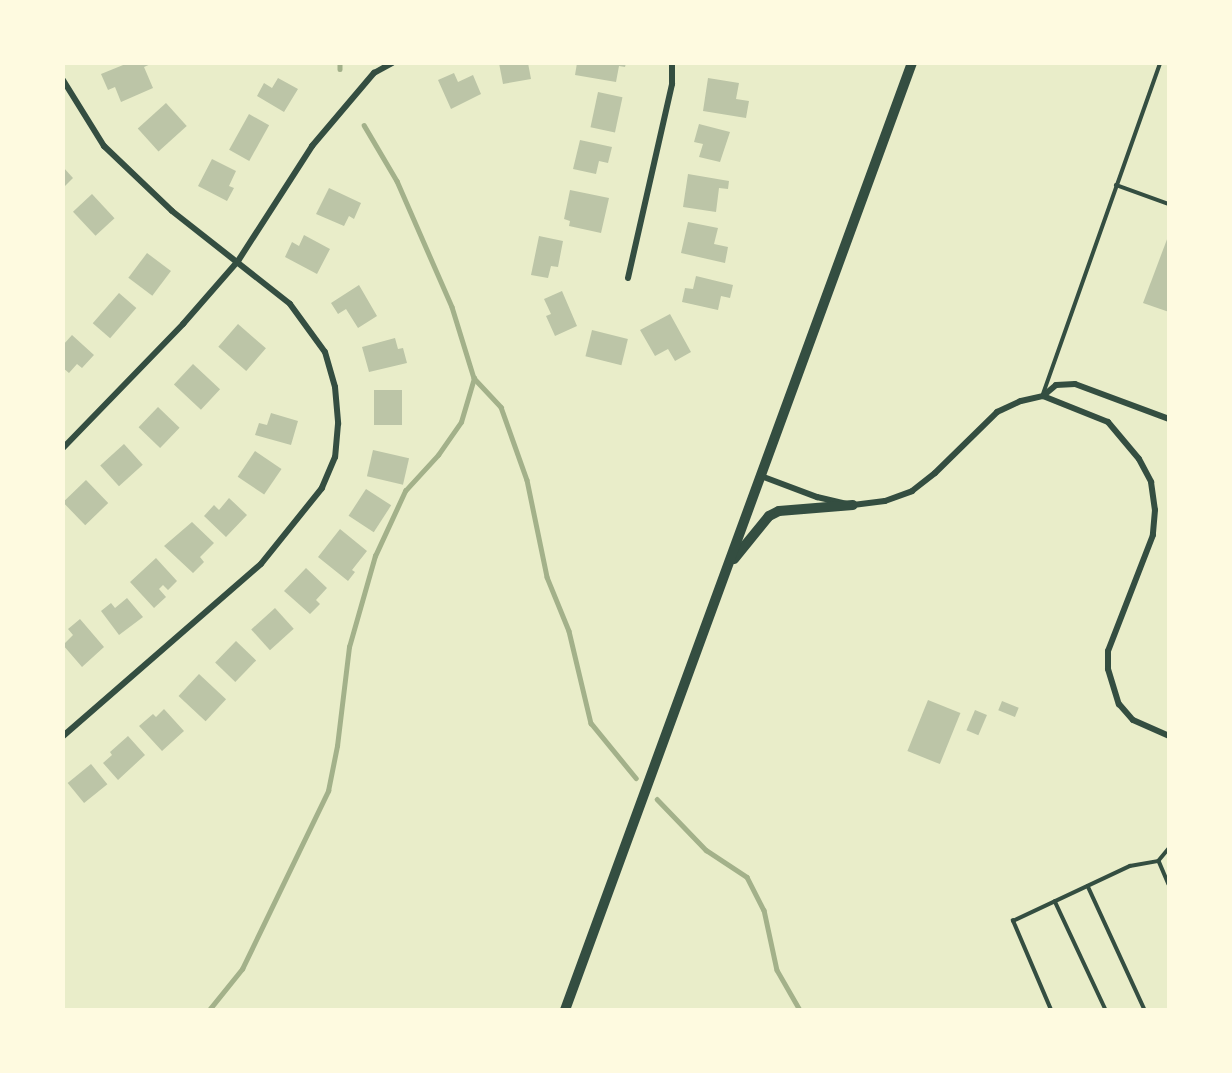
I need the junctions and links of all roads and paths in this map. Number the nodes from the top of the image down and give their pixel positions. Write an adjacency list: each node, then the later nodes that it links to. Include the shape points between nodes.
1 (392, 63): 8 (street, via 374,73 312,146)
2 (672, 63): 9 (street, via 672,84)
3 (912, 63): 13 (main road)
4 (1160, 63): 6 (lane)
5 (63, 80): 8 (street, via 104,146 172,211)
6 (1116, 185): 7 (lane); 10 (lane)
7 (1169, 204)
8 (238, 261): 12 (street); 16 (street, via 290,304 325,352 335,387 335,457 322,488 261,564)
9 (628, 278)
10 (1043, 396): 11 (street, via 1056,385 1075,384); 14 (street, via 997,412 912,491); 17 (street, via 1108,422 1139,458 1151,482 1153,535 1108,651 1108,669 1119,704 1133,720)
11 (1169, 419)
12 (63, 448)
13 (761, 476): 14 (street); 15 (main road)
14 (853, 505): 15 (main road, via 779,511 769,516)
15 (729, 565): 23 (main road)
16 (63, 736)
17 (1169, 736)
18 (1169, 849): 19 (lane)
19 (1159, 861): 20 (lane); 21 (lane, via 1130,866)
20 (1169, 884)
21 (1088, 886): 22 (lane); 26 (lane)
22 (1055, 901): 24 (lane, via 1013,921); 25 (lane)
23 (565, 1010)
24 (1051, 1010)
25 (1106, 1010)
26 (1146, 1010)

